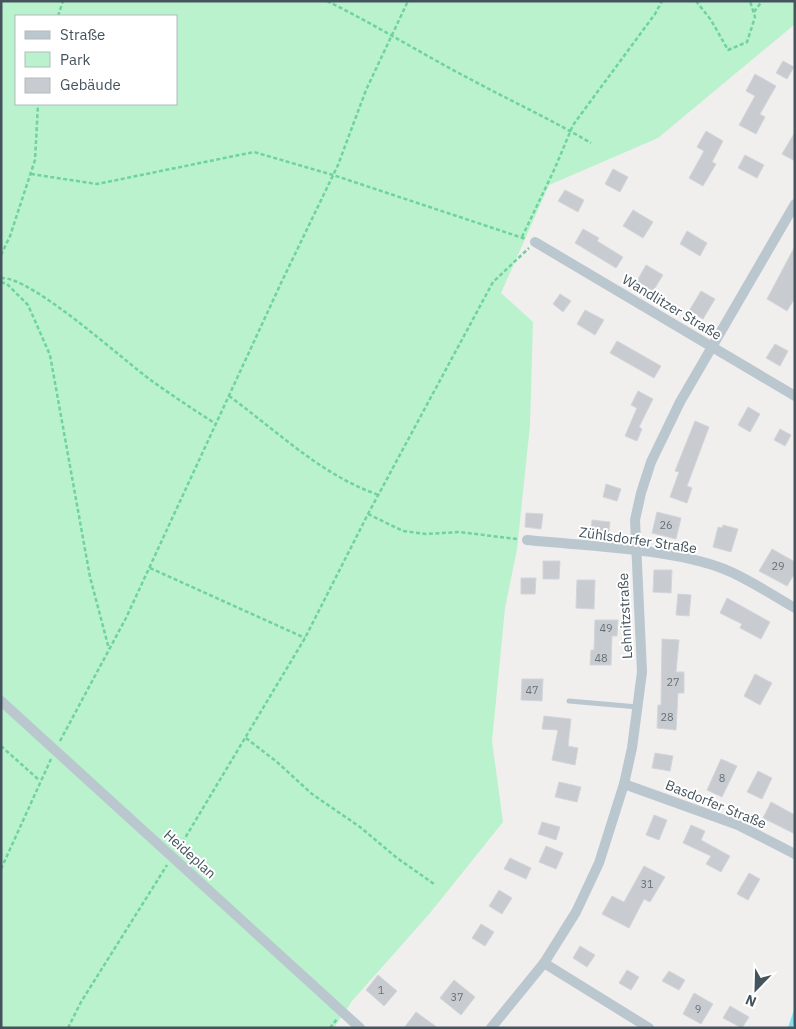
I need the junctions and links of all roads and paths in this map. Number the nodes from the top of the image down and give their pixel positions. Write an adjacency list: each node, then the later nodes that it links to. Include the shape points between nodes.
1 (63, 1): 9 (path)
2 (326, 1): 10 (path)
3 (408, 1): 10 (path)
4 (662, 1): 12 (path)
5 (696, 1): 8 (path, via 712,20 728,50 747,42)
6 (750, 1): 8 (path)
7 (762, 1): 8 (path)
8 (754, 12)
9 (58, 15)
10 (391, 34): 12 (path); 15 (path)
11 (38, 105): 14 (path, via 35,160)
12 (570, 131): 13 (path); 17 (path)
13 (591, 143)
14 (31, 174): 15 (path, via 97,184 254,152); 19 (path)
15 (333, 175): 17 (path); 23 (path)
16 (795, 204): 22 (street, Lehnitzstraße)
17 (522, 237): 18 (path)
18 (535, 242): 22 (street, Wandlitzer Straße); 26 (path, via 493,282)
19 (1, 255)
20 (1, 278): 25 (path, via 11,277 59,307 151,380)
21 (1, 282): 33 (path, via 28,305 50,355 90,576)
22 (712, 347): 24 (street, Wandlitzer Straße); 29 (street, Lehnitzstraße, via 651,462 637,506)
23 (229, 396): 25 (path); 26 (path, via 294,447 361,489)
24 (795, 396)
25 (216, 424): 30 (path)
26 (379, 495): 27 (path)
27 (368, 514): 28 (path, via 403,531 426,534 460,532); 32 (path)
28 (527, 540): 29 (street, Zühlsdorfer Straße)
29 (635, 551): 31 (street, Zühlsdorfer Straße, via 724,569); 36 (street, Lehnitzstraße, via 641,636)
30 (150, 568): 32 (path); 33 (path)
31 (795, 608)
32 (305, 638): 37 (path)
33 (109, 650): 39 (path)
34 (1, 701): 39 (street, Heideplan)
35 (569, 701): 36 (lane)
36 (639, 707): 41 (street, Lehnitzstraße)
37 (246, 738): 43 (path); 45 (path, via 312,794)
38 (1, 746): 40 (path)
39 (55, 750): 40 (path); 43 (street, Heideplan)
40 (40, 781): 44 (path)
41 (624, 784): 42 (street, Basdorfer Straße, via 738,826); 46 (street, Lehnitzstraße, via 590,885)
42 (795, 854)
43 (172, 857): 47 (path); 48 (street, Heideplan)
44 (1, 869)
45 (434, 884)
46 (544, 963): 49 (street, Lehnitzstraße); 50 (street)
47 (68, 1028)
48 (360, 1028)
49 (490, 1028)
50 (649, 1028)

